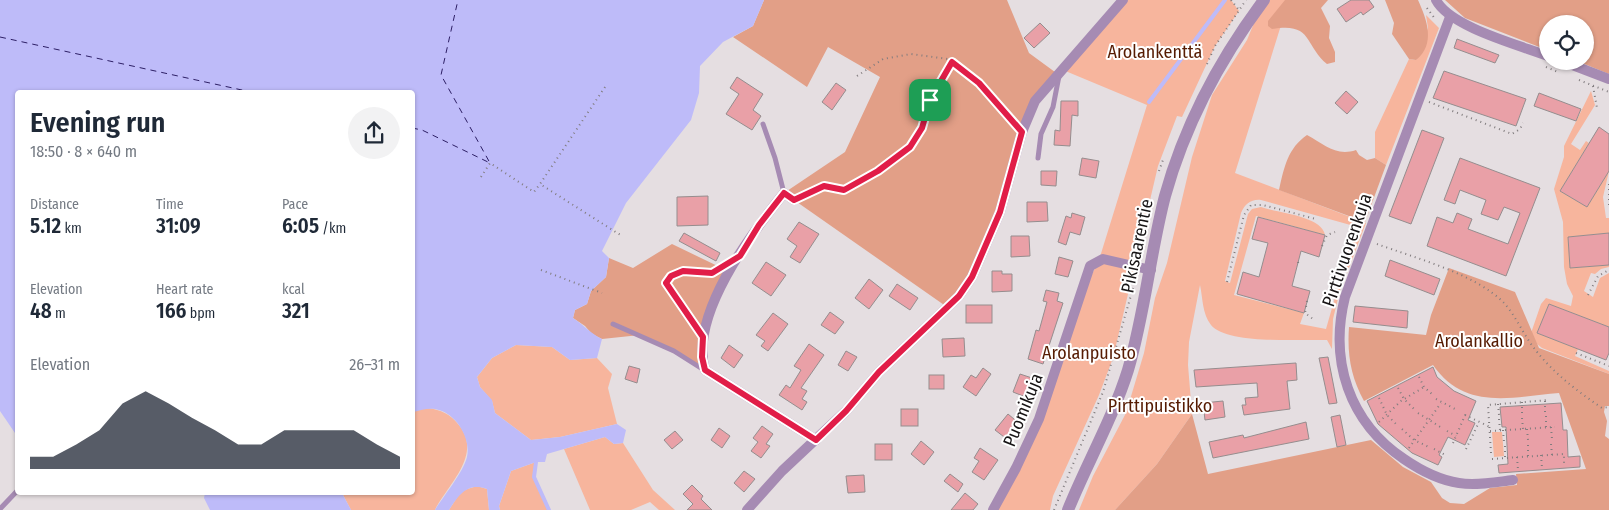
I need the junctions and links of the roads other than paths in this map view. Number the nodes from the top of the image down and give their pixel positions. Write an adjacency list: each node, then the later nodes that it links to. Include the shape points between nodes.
1 (1123, 0): 7 (street)
2 (1264, 0): 13 (street, Pikisaarentie, via 1224,57 1186,135 1165,197)
3 (1436, 0): 4 (street)
4 (1450, 17): 5 (street); 17 (street, Pirttivuorenkuja, via 1344,298 1339,336 1344,375 1362,420 1396,454 1431,474 1461,484)
5 (1539, 52)
6 (1586, 70): 8 (street)
7 (1059, 75): 10 (lane, via 1052,107 1041,134); 16 (street, via 1036,101 1022,132 1000,212 972,277 959,296 879,372)
8 (1609, 79)
9 (763, 124): 11 (lane)
10 (1038, 158)
11 (784, 193): 12 (street); 15 (street, via 759,225 725,280 710,312 703,337)
12 (794, 200)
13 (1151, 270): 21 (street, Puomikuja, via 1103,259 1090,266 1039,420); 22 (street, Pikisaarentie, via 1128,370)
14 (613, 324): 15 (lane, via 674,351)
15 (705, 370): 16 (street)
16 (816, 440): 20 (street, via 764,489)
17 (1513, 480)
18 (15, 493): 19 (lane)
19 (0, 509)
20 (747, 510)
21 (993, 510)
22 (1068, 510)

